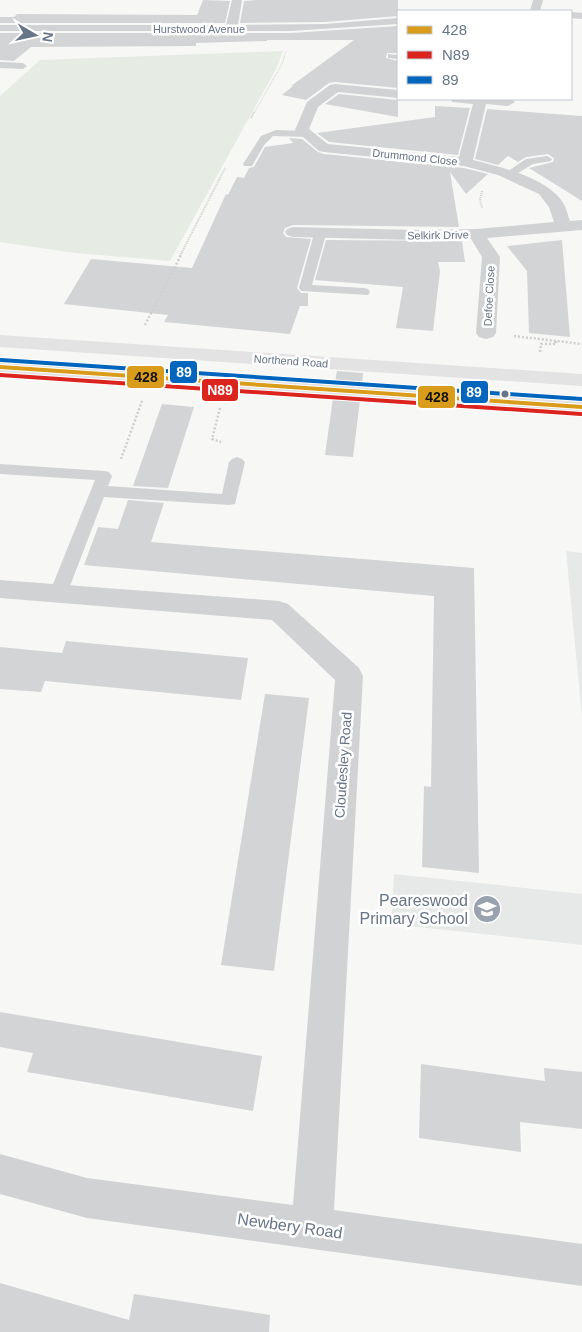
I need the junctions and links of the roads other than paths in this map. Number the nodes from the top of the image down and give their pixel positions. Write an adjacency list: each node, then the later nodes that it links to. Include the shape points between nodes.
1 (237, 0): 5 (street)
2 (380, 12): 3 (street, via 380,16)
3 (392, 21): 5 (street, Hurstwood Avenue, via 325,28)
4 (0, 28): 5 (street, Hurstwood Avenue)
5 (232, 29)
6 (0, 65): 7 (lane)
7 (23, 66)
8 (397, 94): 11 (street, via 340,83 312,105 302,130)
9 (480, 100): 10 (street); 13 (street)
10 (508, 102)
11 (307, 134): 13 (street, Drummond Close, via 324,148); 14 (lane, via 267,134)
12 (547, 159): 15 (lane, via 530,161)
13 (465, 162): 15 (street, Drummond Close)
14 (248, 164)
15 (506, 173): 17 (street, Drummond Close, via 544,191 557,206)
16 (582, 225): 17 (street, Selkirk Drive)
17 (564, 226): 20 (street, Selkirk Drive)
18 (293, 232): 19 (street, Selkirk Drive)
19 (320, 234): 20 (street, Selkirk Drive); 21 (lane, via 304,288)
20 (476, 234): 22 (street, Defoe Close, via 491,257)
21 (364, 292)
22 (486, 333)
23 (0, 341): 25 (main road, Northend Road)
24 (0, 367): 26 (main road, Northend Road)
25 (582, 380)
26 (582, 407)
27 (237, 462): 29 (lane, via 229,500)
28 (0, 469): 29 (lane, via 104,476)
29 (98, 491): 31 (lane)
30 (0, 589): 31 (street, Cloudesley Road)
31 (58, 594): 33 (street, Cloudesley Road, via 279,611 349,676)
32 (0, 1174): 33 (street, Newbery Road, via 87,1198)
33 (312, 1229): 34 (street, Newbery Road)
34 (582, 1265)

